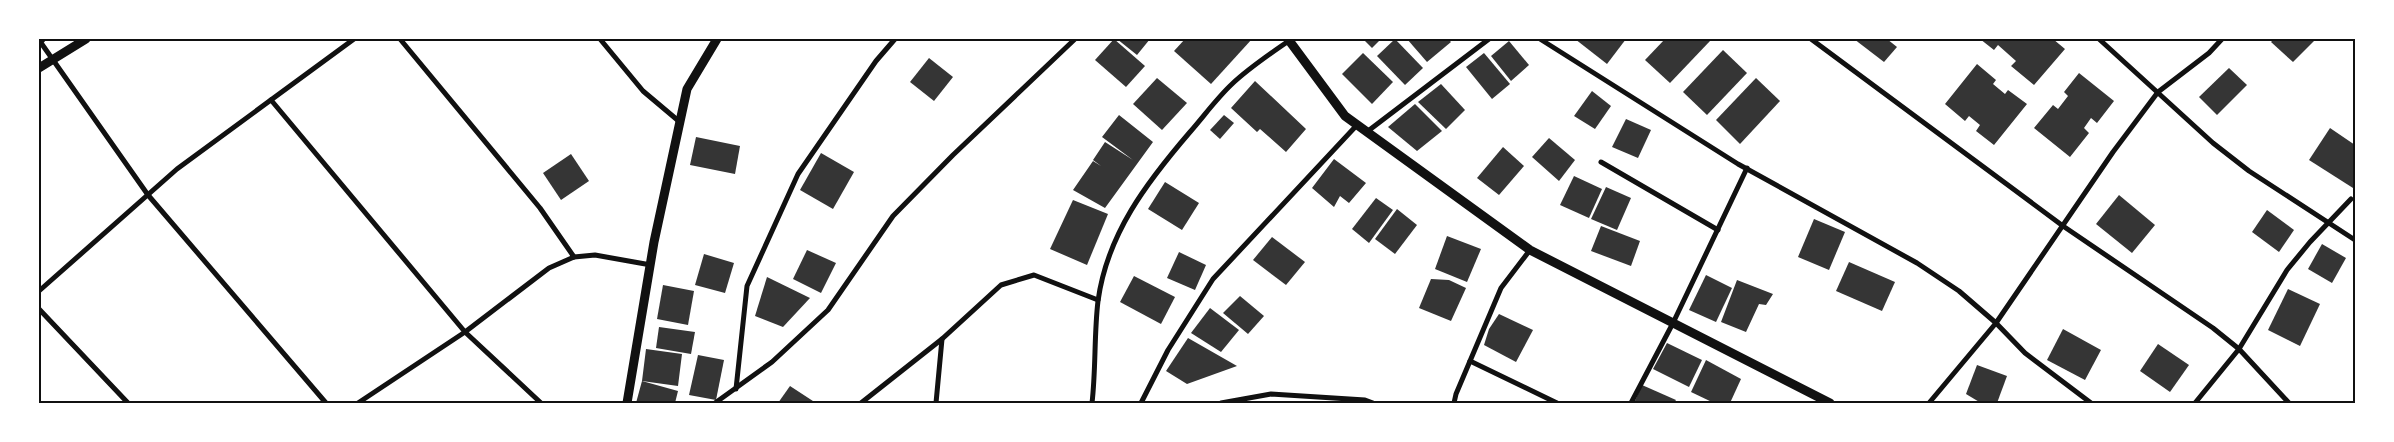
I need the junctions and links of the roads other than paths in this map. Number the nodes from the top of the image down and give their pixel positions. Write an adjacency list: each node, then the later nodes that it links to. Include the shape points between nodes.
1 (40, 39): 15 (street)
2 (86, 39): 15 (street)
3 (354, 39): 18 (street)
4 (400, 39): 31 (street, via 540,208)
5 (600, 39): 19 (street, via 643,91)
6 (717, 39): 19 (street, via 687,89)
7 (895, 39): 42 (street, via 876,61 798,174 747,286)
8 (1074, 39): 42 (street, via 953,154 894,216 828,310 772,362)
9 (1290, 39): 20 (street, via 1345,116); 34 (street, via 1232,84 1139,194 1107,263)
10 (1489, 39): 21 (street)
11 (1540, 39): 23 (street)
12 (1811, 39): 27 (street)
13 (2099, 39): 17 (street)
14 (2222, 39): 17 (street)
15 (54, 59): 16 (street); 24 (street)
16 (39, 68)
17 (2158, 92): 26 (street, via 2249,171); 27 (street)
18 (271, 100): 24 (street, via 177,169); 38 (street)
19 (681, 123): 32 (street)
20 (1357, 124): 21 (street); 52 (street, via 1213,279 1168,350)
21 (1368, 131): 30 (street)
22 (1601, 162): 28 (street)
23 (1747, 168): 28 (street); 36 (street, via 1917,263)
24 (148, 195): 33 (street); 44 (street)
25 (2351, 199): 26 (street)
26 (2328, 222): 29 (street); 40 (street, via 2287,270)
27 (2063, 226): 36 (street); 40 (street)
28 (1718, 230): 37 (street)
29 (2355, 240)
30 (1530, 250): 37 (street); 41 (street, via 1501,288)
31 (574, 257): 32 (street, via 595,255); 38 (street, via 549,268)
32 (651, 265): 47 (street)
33 (39, 292)
34 (1098, 300): 39 (street, via 1034,275 1001,285); 51 (street)
35 (39, 308): 43 (street)
36 (1996, 323): 59 (street); 60 (street, via 2025,353)
37 (1673, 324): 57 (street); 58 (street)
38 (465, 332): 45 (street); 46 (street)
39 (942, 339): 49 (street); 50 (street)
40 (2239, 349): 61 (street); 62 (street)
41 (1470, 361): 55 (street); 56 (street)
42 (736, 389): 48 (street)
43 (128, 403)
44 (326, 403)
45 (358, 403)
46 (541, 403)
47 (626, 403)
48 (715, 403)
49 (861, 403)
50 (936, 403)
51 (1092, 403)
52 (1141, 403)
53 (1221, 403): 54 (street, via 1271,394)
54 (1374, 403)
55 (1454, 403)
56 (1557, 403)
57 (1630, 403)
58 (1830, 403)
59 (1929, 403)
60 (2091, 403)
61 (2195, 403)
62 (2289, 403)

